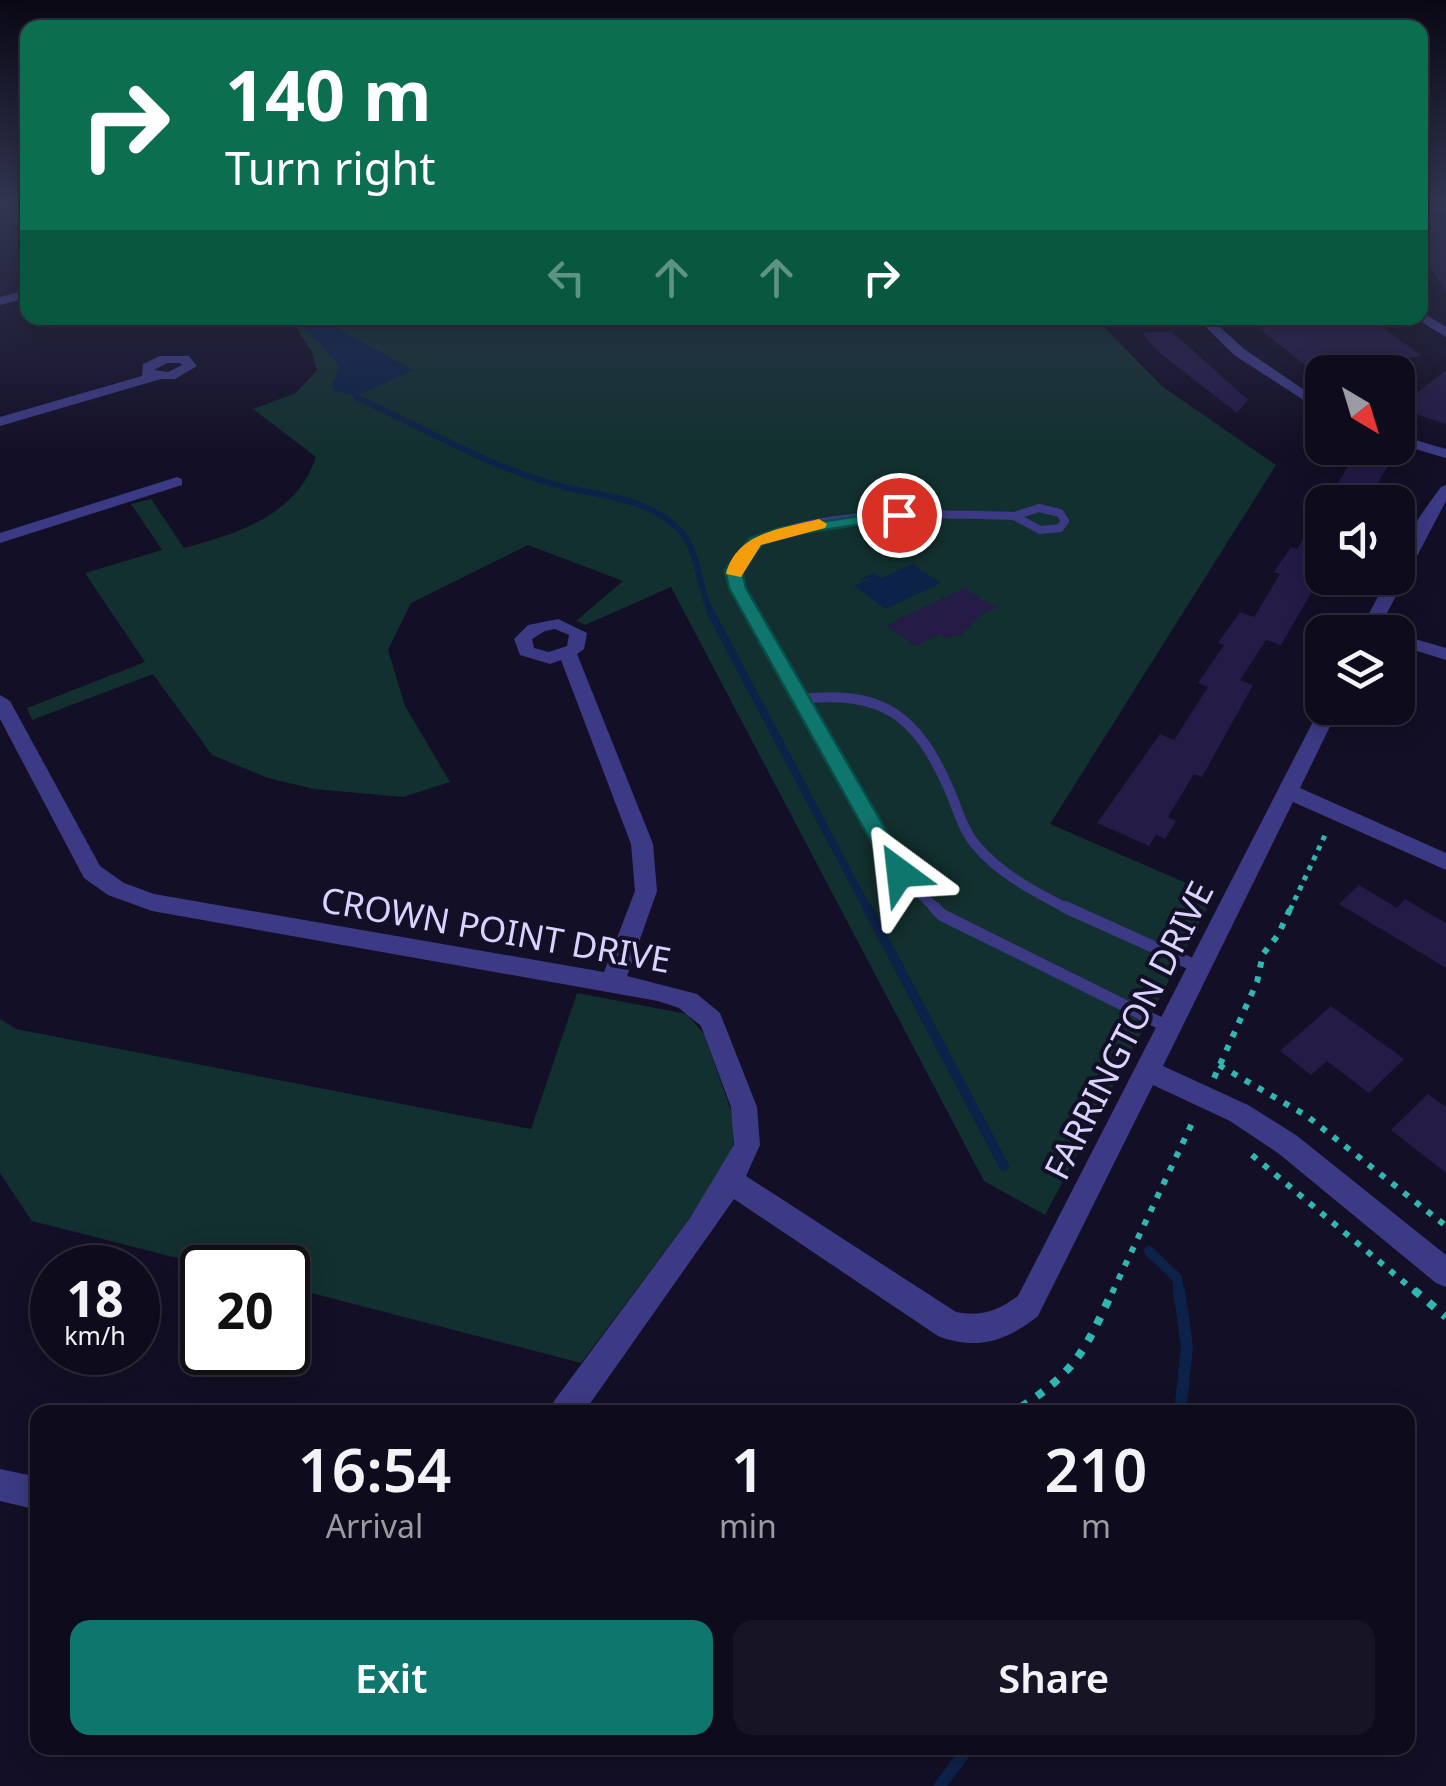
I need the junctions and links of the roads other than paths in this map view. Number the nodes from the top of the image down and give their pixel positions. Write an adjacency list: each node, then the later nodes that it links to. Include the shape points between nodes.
1 (1210, 325): 3 (street)
2 (156, 376): 4 (street)
3 (1305, 397)
4 (0, 422)
5 (1415, 444): 6 (street)
6 (1446, 454)
7 (177, 482): 11 (street)
8 (1446, 490): 9 (street)
9 (1440, 508): 12 (street)
10 (1014, 516): 10 (lane, via 1048,531 1065,521 1046,508); 16 (lane, via 868,517 756,542 734,570 738,588)
11 (0, 538)
12 (1415, 548)
13 (1415, 644): 15 (street)
14 (568, 654): 22 (street, via 642,844 646,891)
15 (1446, 654)
16 (800, 699): 21 (lane, via 850,693 892,710 934,757 976,846 1047,897); 23 (lane, via 914,892 942,914)
17 (0, 701): 22 (street, CROWN POINT DRIVE, via 92,872 116,889 152,902)
18 (1321, 725): 19 (street, FARRINGTON DRIVE)
19 (1288, 791): 20 (street); 21 (street, FARRINGTON DRIVE)
20 (1446, 862)
21 (1198, 967): 23 (street, FARRINGTON DRIVE)
22 (612, 984): 25 (street, CROWN POINT DRIVE, via 688,1001 711,1020 744,1107 747,1145)
23 (1168, 1027): 24 (street, FARRINGTON DRIVE)
24 (1146, 1070): 25 (street, FARRINGTON DRIVE, via 1028,1306 986,1331 948,1325); 26 (street, via 1202,1115 1238,1113 1287,1144)
25 (730, 1181): 27 (street, CROWN POINT DRIVE)
26 (1446, 1273)
27 (570, 1405)
28 (0, 1485): 29 (street)
29 (30, 1492)

